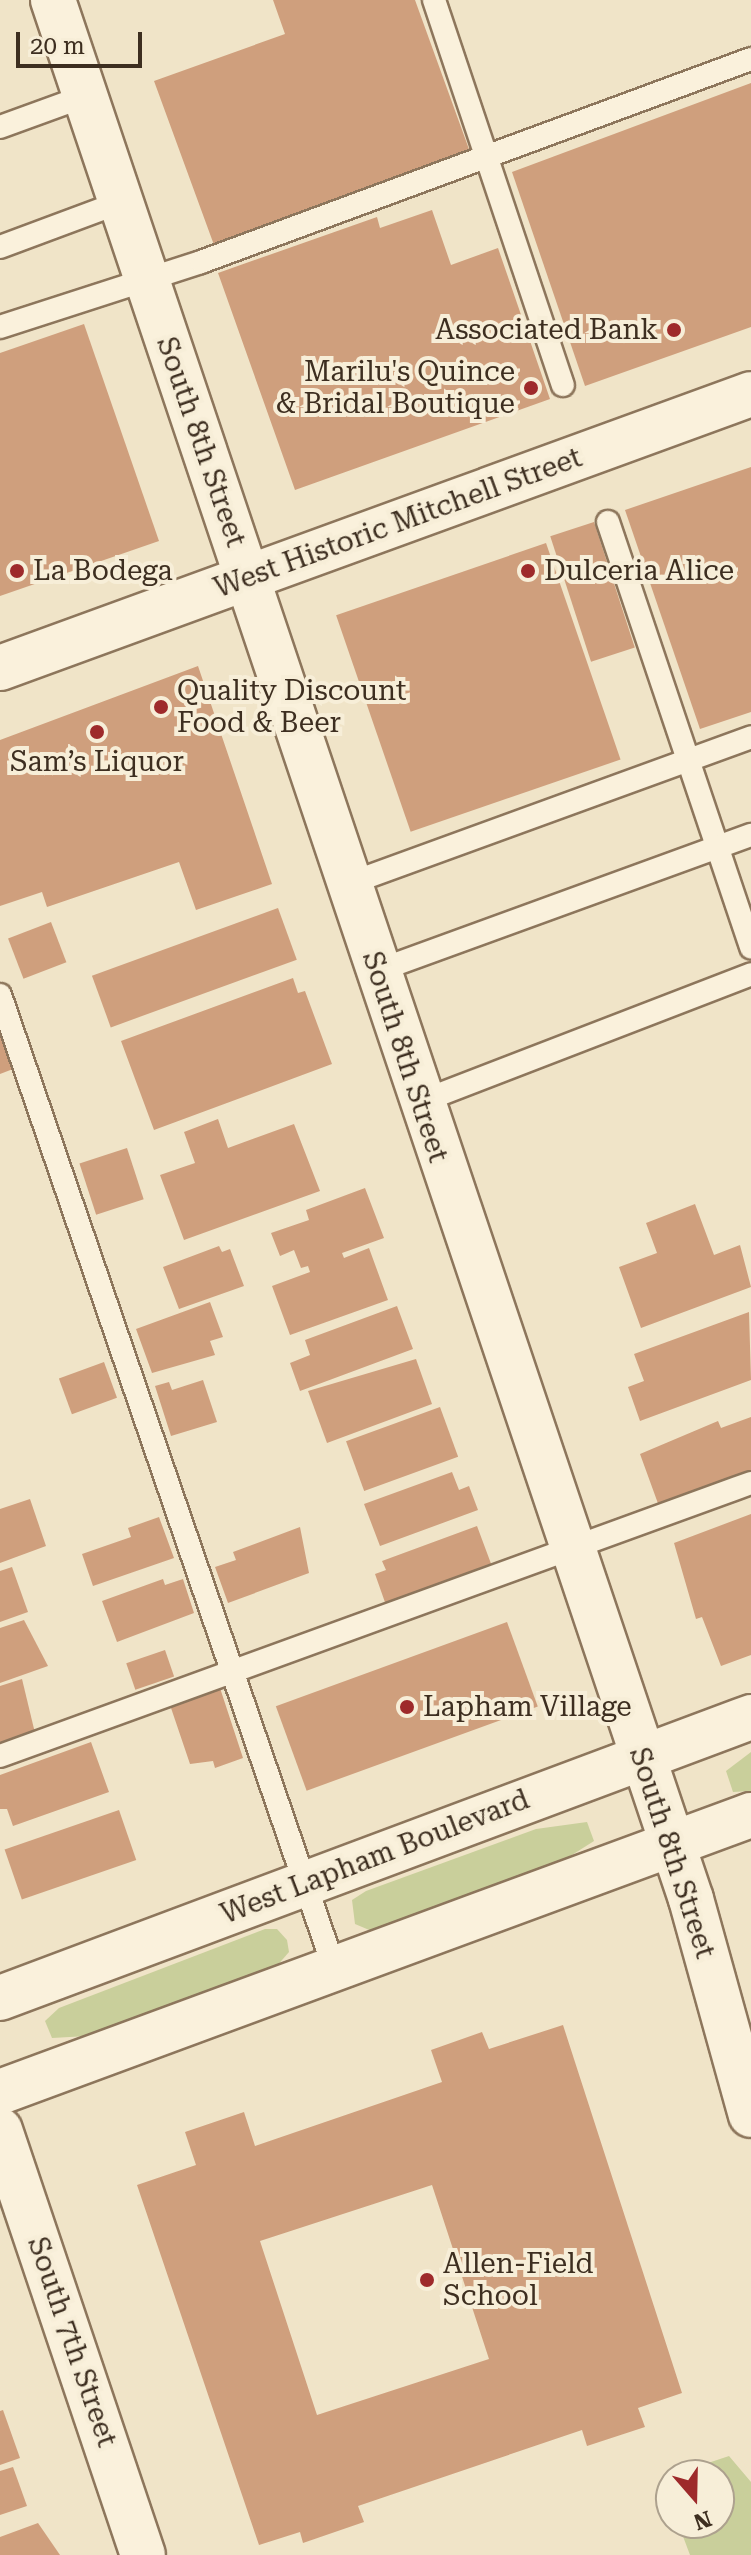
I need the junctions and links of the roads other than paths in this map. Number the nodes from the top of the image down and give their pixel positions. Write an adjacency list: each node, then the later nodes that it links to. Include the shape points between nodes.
1 (53, 0): 4 (street, South 8th Street)
2 (434, 0): 6 (lane)
3 (751, 59): 6 (lane)
4 (85, 96): 5 (lane); 7 (street, South 8th Street)
5 (0, 127)
6 (484, 158): 9 (lane); 11 (lane)
7 (121, 202): 8 (lane); 9 (street, South 8th Street)
8 (0, 247)
9 (146, 278): 10 (lane); 14 (street, South 8th Street)
10 (0, 327)
11 (563, 385)
12 (751, 394): 14 (street, West Historic Mitchell Street)
13 (608, 522): 17 (lane)
14 (247, 578): 15 (street, West Historic Mitchell Street); 20 (street, South 8th Street)
15 (0, 668)
16 (751, 737): 17 (lane)
17 (688, 760): 19 (lane); 20 (lane)
18 (751, 835): 19 (lane)
19 (717, 847): 21 (lane); 22 (lane)
20 (348, 884): 22 (street, South 8th Street)
21 (751, 948)
22 (377, 971): 25 (street, South 8th Street)
23 (751, 974): 25 (lane)
24 (0, 995): 28 (lane)
25 (420, 1102): 27 (street, South 8th Street)
26 (751, 1483): 27 (lane)
27 (569, 1550): 28 (lane); 31 (street, South 8th Street)
28 (233, 1673): 30 (lane); 34 (lane)
29 (751, 1717): 31 (street, West Lapham Boulevard)
30 (0, 1756)
31 (641, 1757): 33 (street, South 8th Street); 34 (street, West Lapham Boulevard)
32 (751, 1815): 33 (street)
33 (671, 1844): 35 (street); 38 (street, South 8th Street)
34 (305, 1883): 35 (lane); 36 (street, West Lapham Boulevard)
35 (334, 1968): 37 (street)
36 (0, 1998)
37 (0, 2092)
38 (751, 2115)
39 (0, 2130): 40 (street, South 7th Street)
40 (143, 2555)

